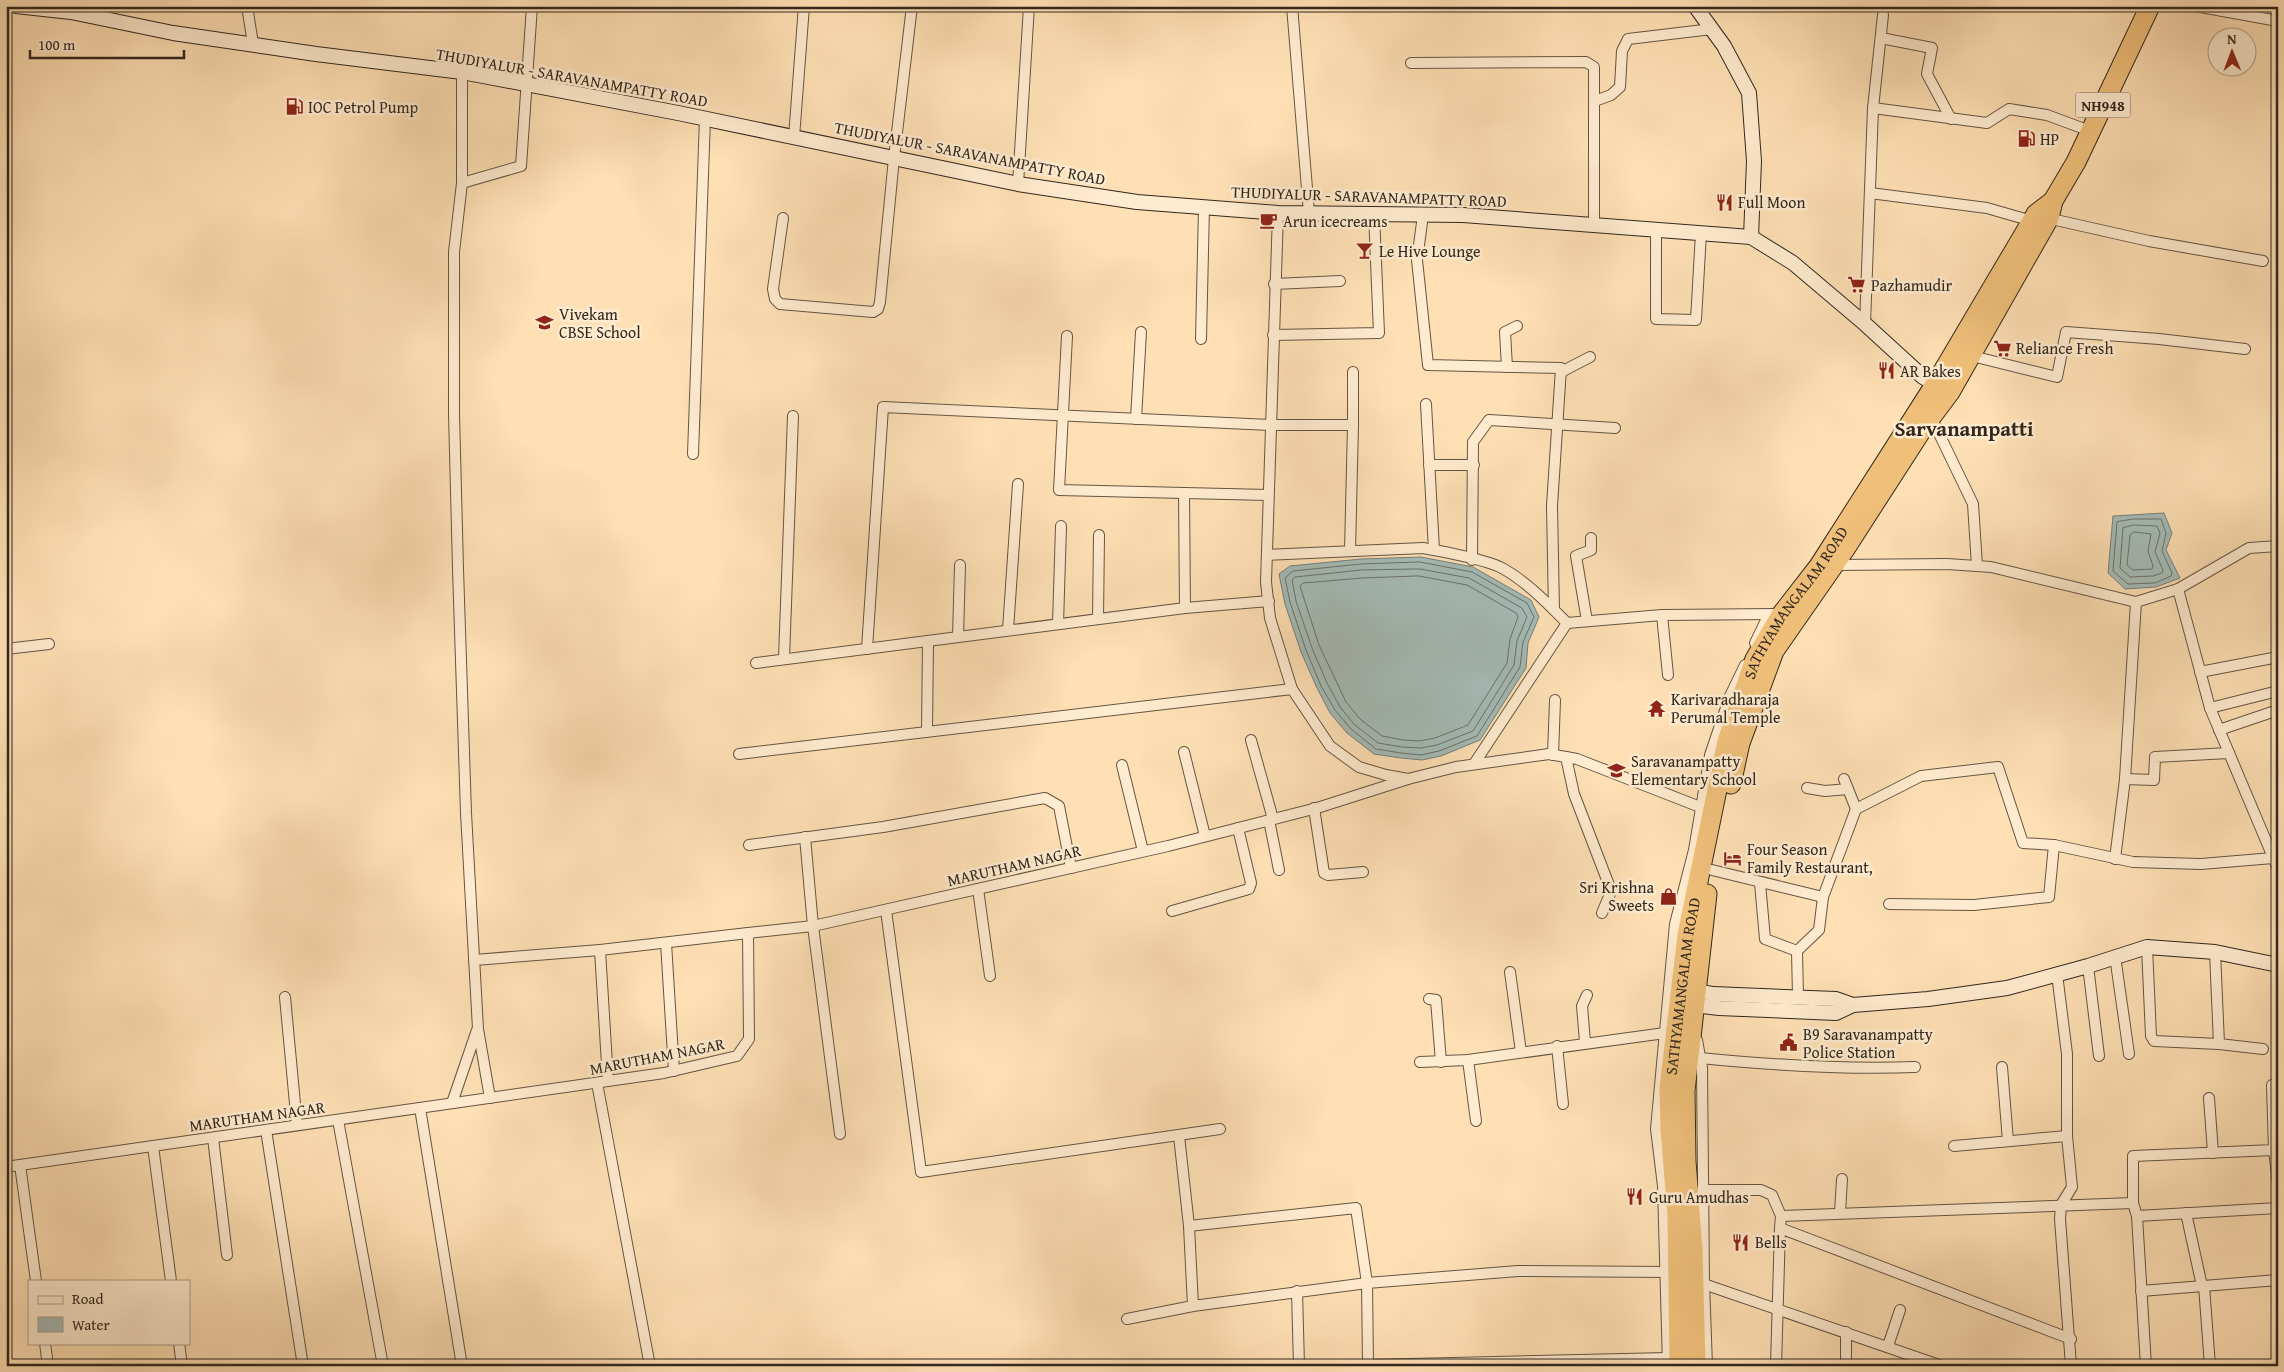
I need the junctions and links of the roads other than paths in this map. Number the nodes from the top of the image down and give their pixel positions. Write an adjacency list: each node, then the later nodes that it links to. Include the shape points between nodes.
1 (16, 6): 11 (main road, THUDIYALUR - SARAVANAMPATTY ROAD)
2 (247, 6): 16 (street)
3 (532, 6): 19 (street)
4 (804, 6): 25 (street)
5 (912, 6): 26 (street)
6 (1029, 6): 28 (street)
7 (1292, 6): 32 (street)
8 (1695, 6): 14 (main road)
9 (2150, 6): 24 (highway, SATHYAMANGALAM ROAD / NH948)
10 (2195, 6): 13 (street)
11 (36, 7): 16 (main road, THUDIYALUR - SARAVANAMPATTY ROAD, via 173,33)
12 (1883, 15): 15 (street)
13 (2278, 21)
14 (1712, 28): 20 (street, via 1628,39 1622,51 1620,87 1612,95); 40 (main road, via 1749,93 1754,161)
15 (1881, 38): 21 (street); 23 (street, via 1932,48 1927,74)
16 (253, 44): 18 (main road, THUDIYALUR - SARAVANAMPATTY ROAD)
17 (1411, 63): 20 (street, via 1586,62 1594,67)
18 (462, 72): 19 (main road, THUDIYALUR - SARAVANAMPATTY ROAD); 27 (street)
19 (528, 84): 22 (main road, THUDIYALUR - SARAVANAMPATTY ROAD); 27 (street, via 521,166)
20 (1595, 101): 37 (street)
21 (1873, 108): 23 (street); 29 (street)
22 (705, 118): 25 (main road, THUDIYALUR - SARAVANAMPATTY ROAD); 66 (street)
23 (1952, 119): 24 (street, via 1987,123 2009,109 2047,114)
24 (2090, 131): 34 (highway, SATHYAMANGALAM ROAD / NH948, via 2076,162)
25 (794, 137): 26 (main road, THUDIYALUR - SARAVANAMPATTY ROAD)
26 (894, 158): 28 (main road, THUDIYALUR - SARAVANAMPATTY ROAD); 36 (street, via 880,302 873,312 780,304 775,299 773,289)
27 (462, 182): 155 (street, via 454,252 454,414 466,814)
28 (1018, 184): 30 (main road, THUDIYALUR - SARAVANAMPATTY ROAD, via 1137,202)
29 (1870, 193): 34 (street); 44 (street)
30 (1204, 207): 31 (main road, THUDIYALUR - SARAVANAMPATTY ROAD); 49 (street)
31 (1278, 213): 32 (main road, THUDIYALUR - SARAVANAMPATTY ROAD); 43 (street)
32 (1309, 213): 33 (main road, THUDIYALUR - SARAVANAMPATTY ROAD)
33 (1374, 214): 35 (main road, THUDIYALUR - SARAVANAMPATTY ROAD); 47 (street, via 1379,333)
34 (2042, 214): 41 (street, via 2150,241); 51 (highway, NH948); 56 (highway, SATHYAMANGALAM ROAD / NH948)
35 (1423, 215): 37 (main road, THUDIYALUR - SARAVANAMPATTY ROAD); 53 (street, via 1417,260 1428,364)
36 (783, 218)
37 (1594, 224): 38 (main road, THUDIYALUR - SARAVANAMPATTY ROAD)
38 (1656, 229): 39 (main road, THUDIYALUR - SARAVANAMPATTY ROAD); 39 (street, via 1656,319 1696,320)
39 (1701, 233): 40 (main road, THUDIYALUR - SARAVANAMPATTY ROAD)
40 (1751, 236): 44 (main road, THUDIYALUR - SARAVANAMPATTY ROAD, via 1793,263)
41 (2263, 262)
42 (1340, 281): 43 (street)
43 (1274, 284): 47 (street)
44 (1865, 324): 56 (main road, THUDIYALUR - SARAVANAMPATTY ROAD, via 1923,377)
45 (1517, 326): 53 (street, via 1505,332)
46 (1141, 332): 61 (street)
47 (1273, 335): 63 (street)
48 (1067, 336): 59 (street)
49 (1201, 339)
50 (2245, 349): 51 (street, via 2066,332 2057,377)
51 (1972, 356): 56 (highway, NH948)
52 (1590, 357): 55 (street)
53 (1506, 367): 55 (street, via 1561,368)
54 (1353, 372): 62 (street)
55 (1561, 372): 64 (street)
56 (1943, 388): 60 (highway, NH948); 88 (highway, SATHYAMANGALAM ROAD / NH948, via 1819,566)
57 (1426, 404): 67 (street)
58 (793, 416): 101 (street)
59 (1064, 416): 61 (street); 70 (street, via 1059,490); 99 (street, via 883,407)
60 (1931, 417): 81 (highway, NH948); 82 (street, via 1973,504)
61 (1136, 419): 63 (street)
62 (1353, 424): 63 (street); 77 (street)
63 (1270, 425): 71 (street)
64 (1557, 426): 65 (street); 68 (street, via 1488,420 1473,442); 87 (street, via 1552,506)
65 (1615, 428)
66 (693, 454)
67 (1429, 465): 68 (street); 76 (street)
68 (1474, 465): 79 (street)
69 (1018, 484): 94 (street)
70 (1184, 493): 71 (street); 86 (street)
71 (1268, 495): 78 (street)
72 (1060, 526): 93 (street)
73 (1098, 535): 90 (street)
74 (1591, 538): 91 (street, via 1591,550 1576,556)
75 (2278, 546): 83 (street, via 2249,548)
76 (1434, 550): 77 (street); 79 (street)
77 (1350, 551): 78 (street)
78 (1267, 555): 84 (street)
79 (1472, 560): 87 (street, via 1501,568)
80 (960, 565): 95 (street)
81 (1834, 565): 82 (street); 138 (highway, NH948, via 1774,651 1740,743)
82 (1977, 566): 85 (street)
83 (2178, 589): 85 (street); 103 (street)
84 (1269, 601): 86 (street); 105 (street, via 1270,618)
85 (2136, 602): 121 (street)
86 (1185, 608): 90 (street)
87 (1554, 610): 92 (street)
88 (1775, 614): 89 (street); 124 (highway, SATHYAMANGALAM ROAD / NH948, via 1755,658 1726,741)
89 (1662, 615): 91 (street); 104 (street)
90 (1098, 619): 93 (street)
91 (1588, 622): 92 (street)
92 (1567, 623): 118 (street)
93 (1058, 624): 94 (street)
94 (1008, 630): 95 (street)
95 (958, 637): 96 (street)
96 (928, 641): 99 (street); 111 (street)
97 (49, 644): 98 (street)
98 (6, 649)
99 (867, 649): 101 (street)
100 (2278, 656): 103 (street)
101 (784, 658): 102 (street)
102 (756, 663)
103 (2200, 672): 108 (street)
104 (1668, 675)
105 (1292, 689): 111 (street); 120 (street, via 1330,746 1359,767)
106 (2278, 691): 108 (street)
107 (1555, 700): 116 (street)
108 (2210, 708): 110 (street)
109 (2278, 710): 110 (street)
110 (2219, 730): 114 (street)
111 (927, 732): 115 (street)
112 (1252, 740): 126 (street)
113 (1184, 752): 128 (street)
114 (2229, 753): 121 (street, via 2156,757 2154,780); 133 (street)
115 (739, 754)
116 (1553, 755): 117 (street, MARUTHAM NAGAR); 118 (street, MARUTHAM NAGAR)
117 (1566, 757): 124 (street, MARUTHAM NAGAR); 146 (street, via 1574,794 1610,884 1610,894)
118 (1474, 764): 120 (street, MARUTHAM NAGAR)
119 (1122, 765): 132 (street)
120 (1408, 779): 123 (street, MARUTHAM NAGAR)
121 (2125, 779): 134 (street)
122 (1807, 788): 125 (street, via 1825,791 1846,784)
123 (1314, 808): 126 (street, MARUTHAM NAGAR); 139 (street, via 1324,873)
124 (1707, 809): 165 (highway, SATHYAMANGALAM ROAD / NH948, via 1687,935); 168 (street, via 1676,924)
125 (1856, 809): 131 (street, via 1921,776 1998,767 2022,843); 142 (street)
126 (1271, 819): 127 (street, MARUTHAM NAGAR); 137 (street)
127 (1238, 828): 128 (street, MARUTHAM NAGAR); 145 (street, via 1251,883 1249,889)
128 (1205, 836): 132 (street, MARUTHAM NAGAR)
129 (806, 837): 130 (street); 135 (street, via 883,827 1044,798 1059,806); 147 (street)
130 (749, 845)
131 (2054, 845): 134 (street); 143 (street, via 2049,897 1974,905)
132 (1143, 851): 135 (street, MARUTHAM NAGAR)
133 (2273, 858): 134 (street, via 2201,864); 136 (street)
134 (2115, 859)
135 (1071, 868): 141 (street, MARUTHAM NAGAR)
136 (2278, 869)
137 (1279, 870)
138 (1712, 870): 140 (street); 165 (highway, NH948)
139 (1363, 872)
140 (1760, 883): 142 (street); 152 (street, via 1765,939)
141 (978, 889): 144 (street, MARUTHAM NAGAR); 160 (street)
142 (1823, 896): 152 (street, via 1819,930)
143 (1889, 904)
144 (886, 910): 147 (street, MARUTHAM NAGAR); 196 (street, via 921,1172)
145 (1172, 911)
146 (1602, 913)
147 (813, 926): 148 (street, MARUTHAM NAGAR); 195 (street)
148 (748, 934): 149 (street); 182 (street, MARUTHAM NAGAR, via 749,1039 737,1056)
149 (666, 943): 151 (street); 182 (street)
150 (2147, 946): 153 (main road); 154 (main road); 170 (street, via 2151,1036 2154,1041)
151 (600, 950): 155 (street); 183 (street)
152 (1797, 951): 163 (street)
153 (2216, 952): 156 (main road); 170 (street)
154 (2115, 956): 157 (main road); 174 (street)
155 (474, 960): 167 (street)
156 (2278, 965)
157 (2088, 966): 159 (main road); 175 (street)
158 (1510, 972): 173 (street)
159 (2057, 974): 166 (main road, via 2007,988); 197 (street, via 2067,1054)
160 (990, 976)
161 (1587, 995): 169 (street, via 1582,1006)
162 (285, 997): 192 (street)
163 (1798, 997): 165 (main road, via 1713,994); 166 (main road, via 1836,999)
164 (1429, 999): 179 (street, via 1436,1000)
165 (1688, 1001): 166 (main road, via 1836,1013); 176 (street); 219 (highway, SATHYAMANGALAM ROAD / NH948, via 1669,1088 1677,1216)
166 (1852, 1005)
167 (478, 1029): 185 (street); 187 (street)
168 (1665, 1033): 169 (street); 219 (street, via 1656,1128 1663,1186)
169 (1585, 1042): 171 (street)
170 (2219, 1044): 172 (street)
171 (1557, 1046): 173 (street); 188 (street)
172 (2262, 1049)
173 (1522, 1052): 177 (street)
174 (2128, 1054)
175 (2099, 1056)
176 (1700, 1058): 180 (street, via 1865,1069); 208 (street)
177 (1468, 1060): 179 (street); 191 (street)
178 (1420, 1062): 179 (street)
179 (1442, 1062)
180 (1915, 1066)
181 (2002, 1067): 199 (street)
182 (674, 1071): 183 (street, MARUTHAM NAGAR)
183 (602, 1082): 185 (street, MARUTHAM NAGAR); 236 (street)
184 (2272, 1085): 202 (street)
185 (490, 1098): 187 (street, MARUTHAM NAGAR)
186 (2209, 1098): 203 (street)
187 (452, 1103): 189 (street, MARUTHAM NAGAR)
188 (1563, 1104)
189 (420, 1108): 190 (street, MARUTHAM NAGAR); 242 (street)
190 (338, 1120): 192 (street, MARUTHAM NAGAR); 241 (street)
191 (1476, 1121)
192 (297, 1125): 194 (street, MARUTHAM NAGAR)
193 (1220, 1129): 196 (street)
194 (266, 1130): 198 (street, MARUTHAM NAGAR); 240 (street)
195 (840, 1134)
196 (1179, 1136): 216 (street)
197 (2067, 1136): 199 (street); 210 (street, via 2072,1187)
198 (213, 1138): 200 (street, MARUTHAM NAGAR); 218 (street)
199 (2008, 1141): 201 (street)
200 (153, 1146): 204 (street, MARUTHAM NAGAR); 221 (street)
201 (1954, 1146)
202 (2276, 1150): 203 (street); 207 (street)
203 (2213, 1152): 209 (street, via 2133,1156)
204 (20, 1165): 205 (street, MARUTHAM NAGAR); 220 (street)
205 (6, 1167)
206 (1842, 1179): 213 (street)
207 (2278, 1184)
208 (1702, 1190): 214 (street, via 1761,1190 1772,1195); 219 (street)
209 (2133, 1203): 210 (street); 215 (street)
210 (2061, 1205): 213 (street); 232 (street)
211 (2278, 1208): 212 (street)
212 (2186, 1213): 215 (street); 224 (street)
213 (1840, 1214): 214 (street)
214 (1781, 1216): 217 (street)
215 (2137, 1216): 226 (street)
216 (1190, 1226): 223 (street, via 1356,1208); 227 (street)
217 (1780, 1228): 228 (street); 232 (street)
218 (227, 1255)
219 (1686, 1277): 223 (street, via 1518,1271); 228 (street); 237 (highway, SATHYAMANGALAM ROAD / NH948); 245 (highway, NH948); 246 (street)
220 (36, 1280)
221 (171, 1280)
222 (2278, 1280): 224 (street)
223 (1368, 1283): 225 (street); 244 (street)
224 (2203, 1286): 226 (street); 252 (street)
225 (1297, 1291): 227 (street); 243 (street)
226 (2141, 1291): 251 (street)
227 (1193, 1306): 230 (street)
228 (1777, 1308): 231 (street); 247 (street)
229 (1900, 1310): 235 (street)
230 (1127, 1319)
231 (1846, 1332): 235 (street); 248 (street)
232 (2070, 1339): 250 (street)
233 (45, 1344): 238 (street)
234 (179, 1344): 239 (street)
235 (1888, 1346): 249 (street)
236 (649, 1361)
237 (1672, 1363): 244 (street)
238 (48, 1366)
239 (182, 1366)
240 (303, 1366)
241 (383, 1366)
242 (462, 1366)
243 (1299, 1366)
244 (1368, 1366)
245 (1696, 1366)
246 (1707, 1366)
247 (1776, 1366)
248 (1846, 1366)
249 (1942, 1366)
250 (2071, 1366)
251 (2146, 1366)
252 (2210, 1366)

